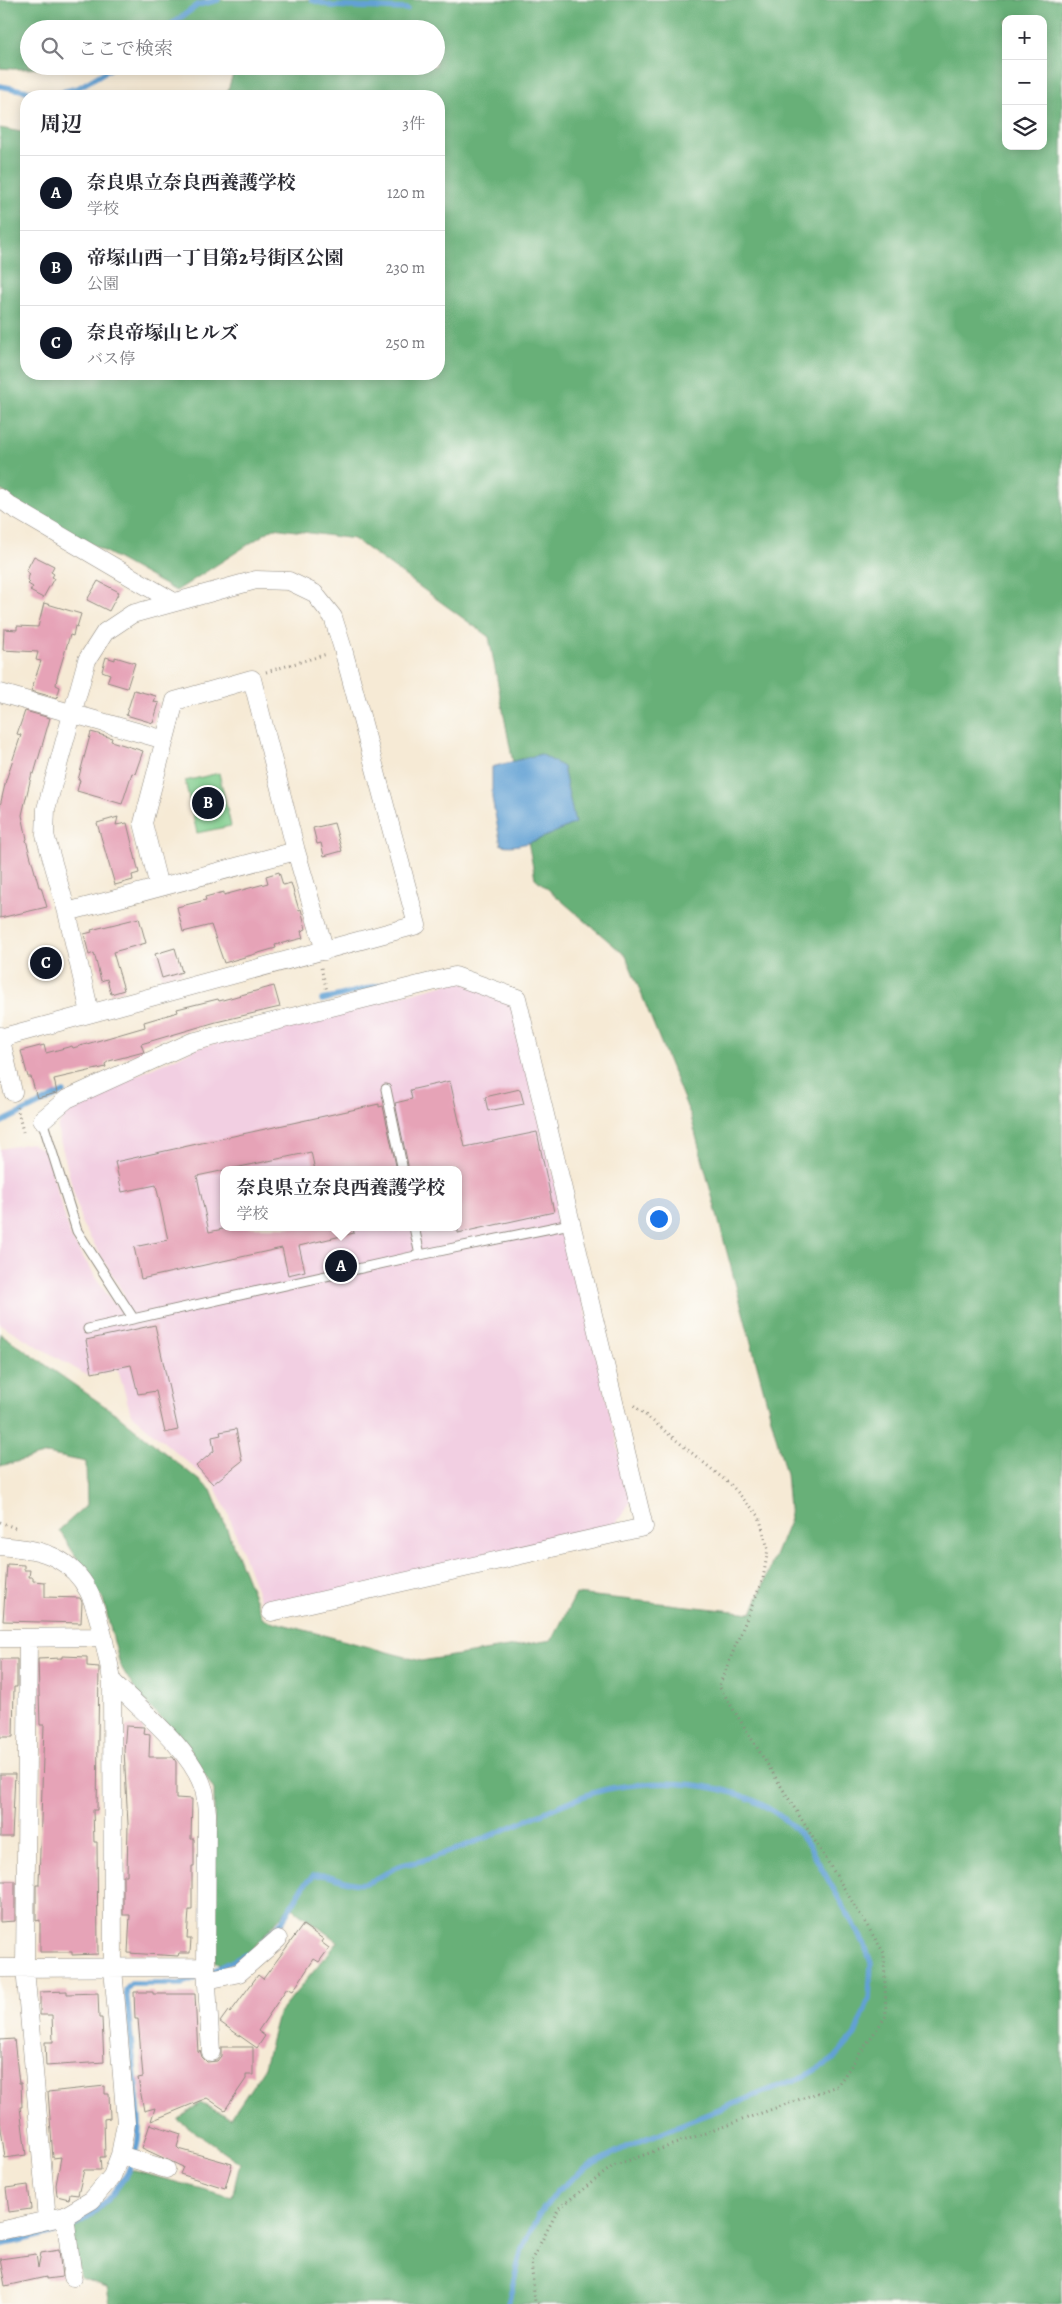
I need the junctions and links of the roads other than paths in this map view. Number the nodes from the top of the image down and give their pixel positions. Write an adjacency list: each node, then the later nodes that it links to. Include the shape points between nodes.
1 (0, 498): 2 (street)
2 (174, 602): 4 (street, via 132,614 104,632 88,660); 9 (street, via 256,580 290,581 314,593 333,617 417,925)
3 (0, 693): 4 (street)
4 (72, 715): 5 (street); 8 (street, via 46,809 45,835)
5 (165, 740): 6 (street, via 175,702 252,678); 7 (street, via 143,823)
6 (296, 851): 7 (street); 9 (street)
7 (159, 888): 8 (street)
8 (67, 912): 10 (street)
9 (321, 952): 10 (street)
10 (90, 1013): 11 (street)
11 (0, 1037): 13 (street)
12 (386, 1089): 15 (lane)
13 (13, 1092)
14 (42, 1120): 16 (street, via 67,1099 192,1042 455,976 517,998); 19 (lane, via 77,1231)
15 (402, 1166)
16 (570, 1224): 18 (lane); 22 (street, via 644,1527)
17 (415, 1231): 18 (lane)
18 (420, 1255): 19 (lane)
19 (133, 1318): 20 (lane)
20 (88, 1329)
21 (0, 1546): 23 (street, via 35,1550 72,1568 84,1582 95,1604)
22 (271, 1612)
23 (103, 1637): 25 (street); 26 (street)
24 (0, 1638): 25 (street)
25 (28, 1638): 29 (street)
26 (112, 1681): 30 (street); 31 (street, via 181,1750 204,1789 207,1813)
27 (278, 1939): 31 (street, via 239,1973)
28 (0, 1968): 29 (street)
29 (25, 1968): 30 (street); 36 (street)
30 (113, 1968): 31 (street); 33 (street, via 126,2123)
31 (206, 1973): 32 (street)
32 (211, 2052)
33 (120, 2155): 34 (street); 35 (street, via 112,2176 92,2200)
34 (166, 2169)
35 (65, 2216): 36 (street); 38 (street)
36 (47, 2220): 37 (street)
37 (0, 2231)
38 (73, 2277)

